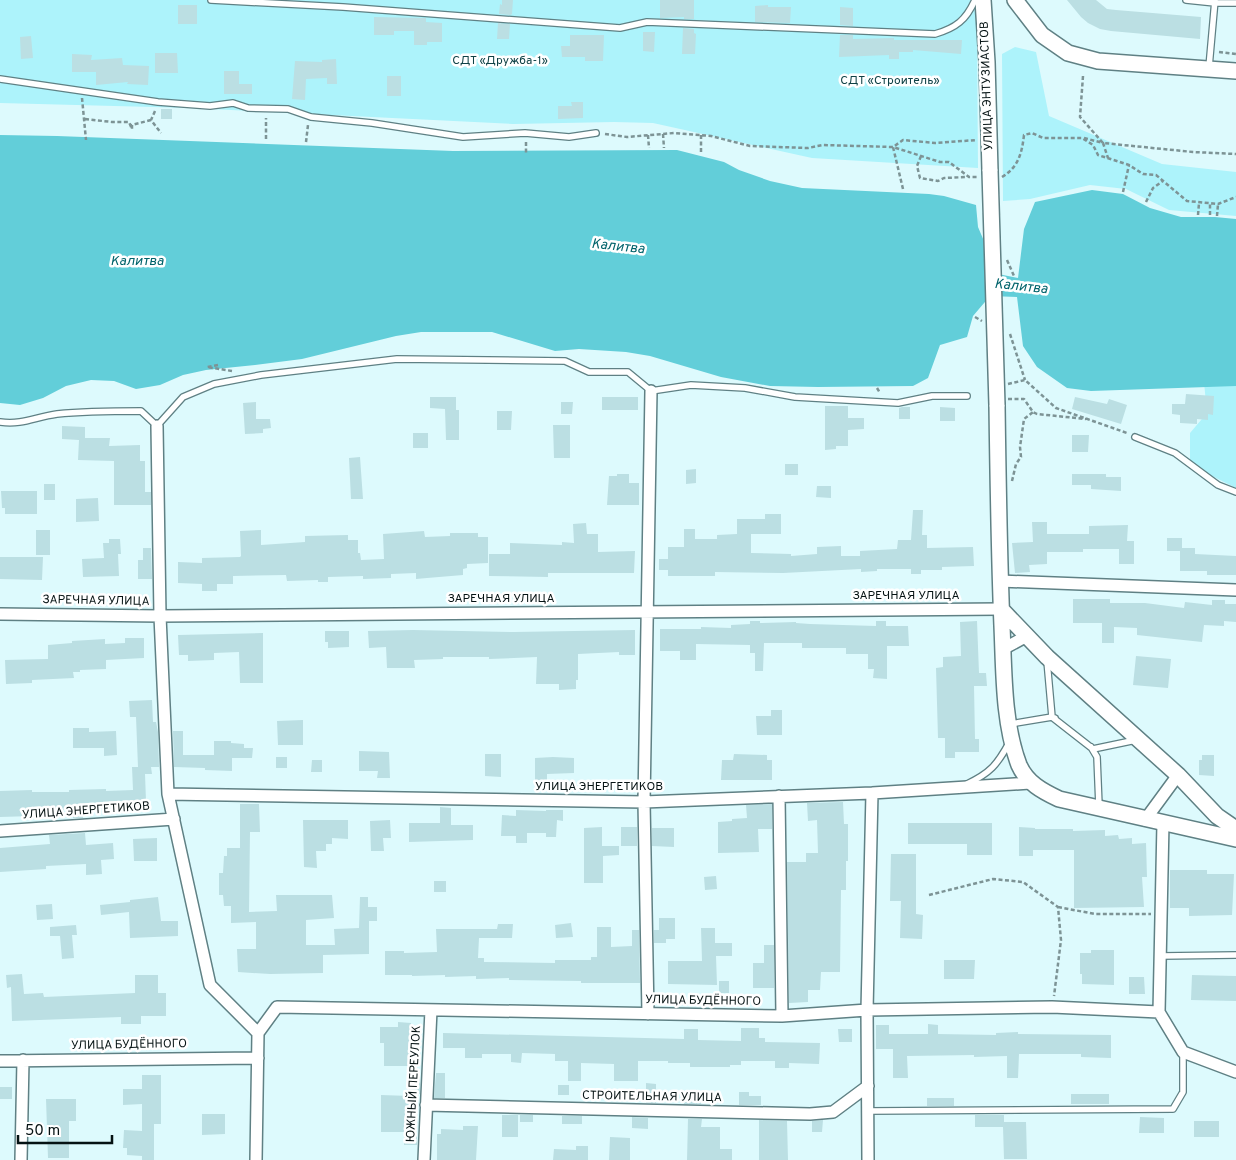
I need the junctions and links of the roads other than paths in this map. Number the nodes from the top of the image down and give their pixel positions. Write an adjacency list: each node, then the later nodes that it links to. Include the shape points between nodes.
1 (211, 0): 2 (lane, via 353,7 620,28 647,22 935,34 951,30)
2 (975, 0)
3 (983, 0): 18 (main road, УЛИЦА ЭНТУЗИАСТОВ, bridge, via 1001,402)
4 (1015, 0): 8 (main road, via 1042,35 1068,53 1098,62)
5 (1186, 0): 6 (lane)
6 (1215, 2): 7 (lane); 8 (lane)
7 (1236, 3)
8 (1208, 69): 9 (main road)
9 (1236, 72)
10 (0, 80): 11 (lane, via 158,102 210,106 233,103 248,108 288,110 310,117 463,137 525,133 569,137)
11 (596, 134)
12 (652, 391): 13 (lane, via 691,385 745,388 795,397 898,402 932,396); 15 (lane, via 628,372 589,372 565,361 396,359 214,384 183,397); 21 (street)
13 (967, 396)
14 (0, 422): 15 (lane, via 14,424 56,414 141,412)
15 (157, 426): 23 (street)
16 (1135, 436): 17 (lane, via 1175,453 1218,485)
17 (1236, 492)
18 (1000, 581): 19 (street); 20 (main road, УЛИЦА ЭНТУЗИАСТОВ)
19 (1236, 590)
20 (1001, 609): 21 (street, ЗАРЕЧНАЯ УЛИЦА); 24 (main road); 25 (main road, УЛИЦА ЭНТУЗИАСТОВ)
21 (647, 612): 23 (street, ЗАРЕЧНАЯ УЛИЦА); 37 (street)
22 (0, 614): 23 (street, ЗАРЕЧНАЯ УЛИЦА)
23 (160, 616): 35 (street)
24 (1027, 636): 25 (street); 26 (main road)
25 (1003, 650): 28 (main road, УЛИЦА ЭНТУЗИАСТОВ)
26 (1047, 656): 27 (lane); 29 (main road)
27 (1052, 717): 28 (lane); 30 (lane, via 1069,726)
28 (1009, 731): 32 (main road, УЛИЦА ЭНТУЗИАСТОВ, via 1020,767); 33 (lane, via 1000,760 985,776)
29 (1138, 739): 30 (lane); 31 (main road)
30 (1093, 749): 38 (lane, via 1097,757)
31 (1178, 775): 40 (street); 42 (main road, via 1217,816)
32 (1030, 783): 33 (street, УЛИЦА ЭНЕРГЕТИКОВ); 38 (main road, via 1058,799)
33 (961, 787): 34 (street, УЛИЦА ЭНЕРГЕТИКОВ)
34 (872, 793): 36 (street, УЛИЦА ЭНЕРГЕТИКОВ); 48 (street)
35 (168, 794): 37 (street, УЛИЦА ЭНЕРГЕТИКОВ); 39 (street)
36 (779, 796): 37 (street, УЛИЦА ЭНЕРГЕТИКОВ); 51 (street)
37 (644, 802): 50 (street)
38 (1099, 808): 40 (main road)
39 (174, 819): 43 (street, УЛИЦА ЭНЕРГЕТИКОВ); 52 (street, via 210,985)
40 (1146, 820): 41 (main road)
41 (1163, 824): 44 (main road); 46 (street)
42 (1236, 830)
43 (0, 831)
44 (1236, 839)
45 (1236, 955): 46 (lane)
46 (1161, 956): 49 (street)
47 (431, 1010): 50 (street, УЛИЦА БУДЁННОГО); 52 (street, УЛИЦА БУДЁННОГО, via 277,1007); 59 (street, ЮЖНЫЙ ПЕРЕУЛОК)
48 (868, 1010): 49 (street, УЛИЦА БУДЁННОГО, via 1052,1007); 51 (street, УЛИЦА БУДЁННОГО); 58 (street)
49 (1160, 1012): 53 (street)
50 (648, 1014): 51 (street, УЛИЦА БУДЁННОГО)
51 (782, 1016)
52 (258, 1033): 54 (street)
53 (1183, 1052): 57 (street); 60 (lane, via 1183,1092 1173,1109)
54 (258, 1058): 55 (street, УЛИЦА БУДЁННОГО); 62 (street)
55 (23, 1060): 56 (street, УЛИЦА БУДЁННОГО); 61 (street)
56 (0, 1061)
57 (1236, 1072)
58 (868, 1086): 59 (street, СТРОИТЕЛЬНАЯ УЛИЦА, via 833,1112 810,1114); 60 (street)
59 (426, 1105): 63 (street, ЮЖНЫЙ ПЕРЕУЛОК)
60 (869, 1111): 64 (street)
61 (22, 1160)
62 (256, 1160)
63 (424, 1160)
64 (868, 1160)

